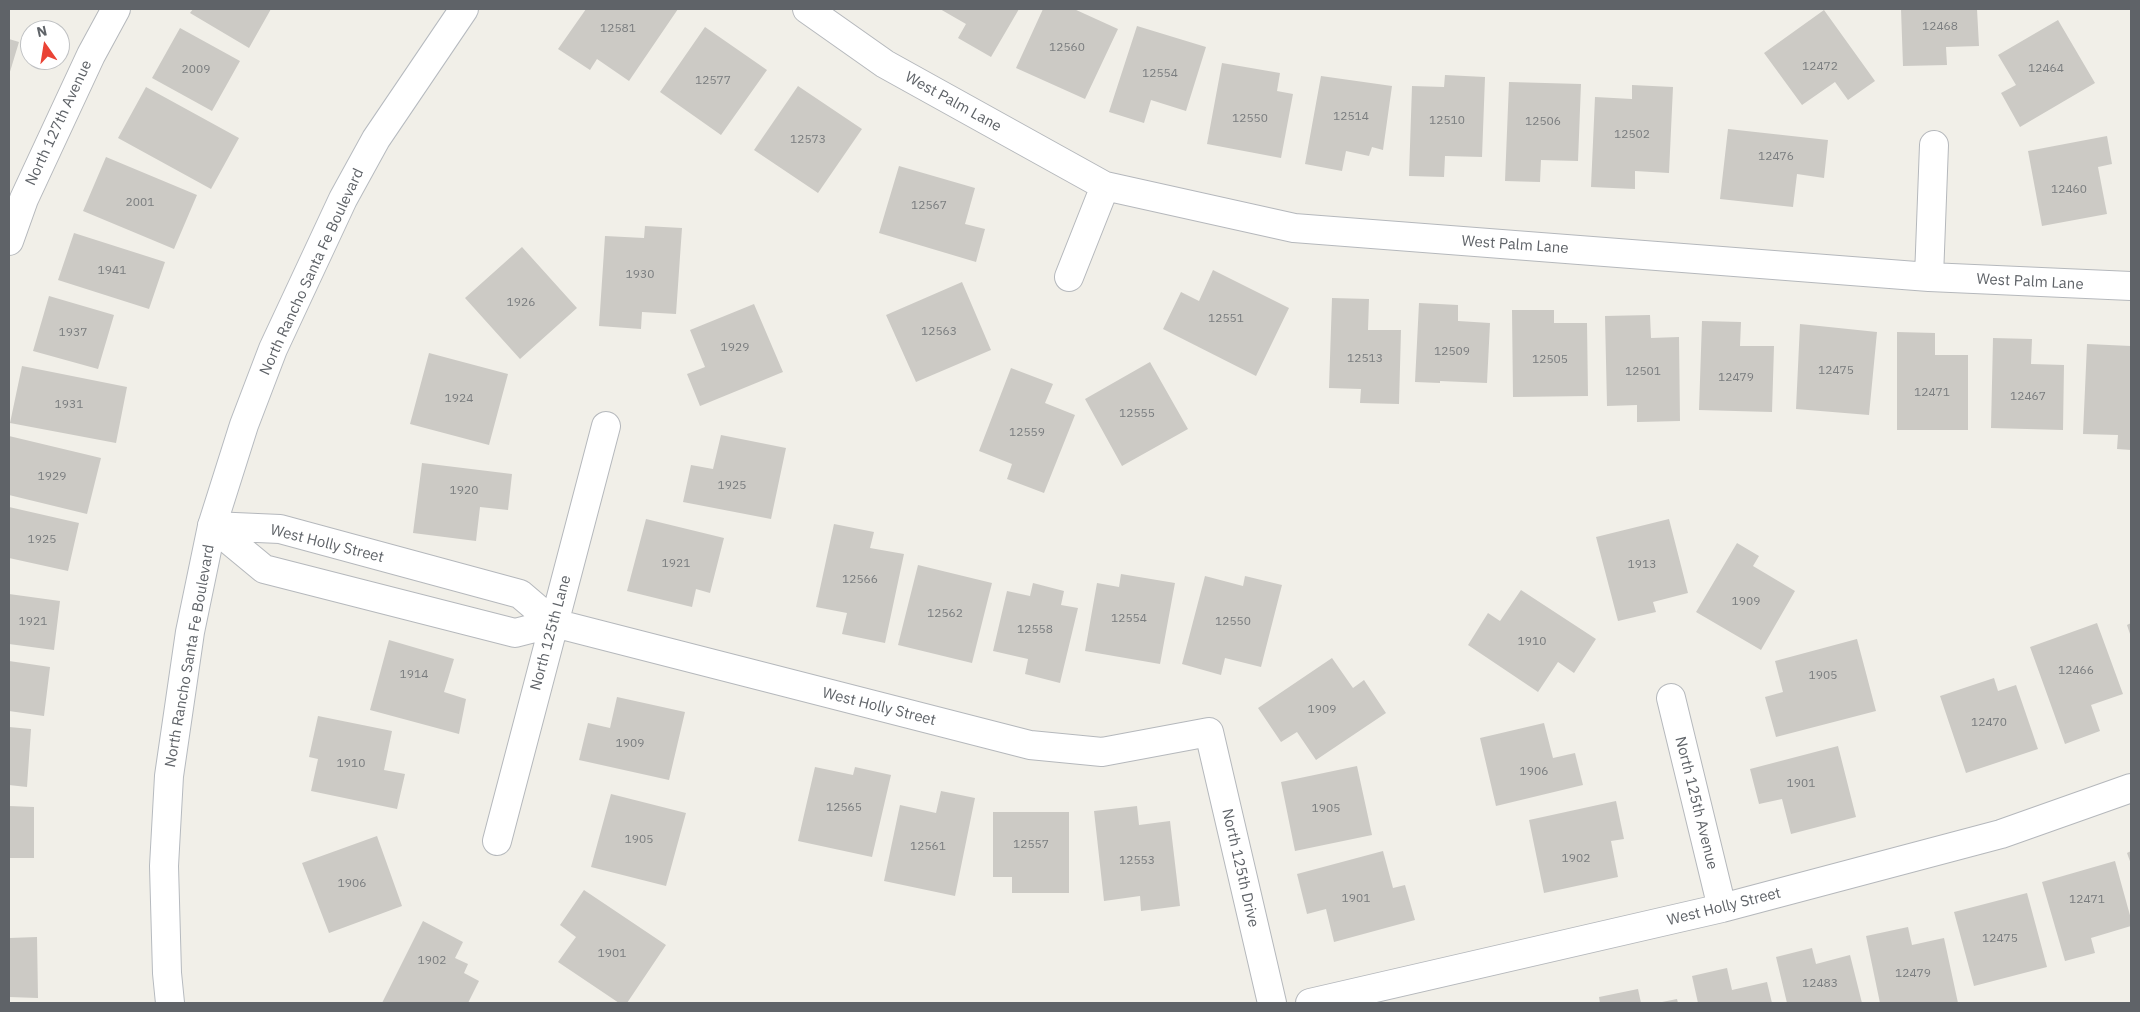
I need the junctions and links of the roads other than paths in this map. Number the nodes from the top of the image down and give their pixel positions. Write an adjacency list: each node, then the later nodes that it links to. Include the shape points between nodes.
1 (116, 9): 6 (street, North 127th Avenue)
2 (464, 9): 12 (street, North Rancho Santa Fe Boulevard, via 376,139 343,200 273,349 244,425)
3 (807, 9): 5 (street, West Palm Lane, via 885,64)
4 (1934, 146): 9 (street)
5 (1105, 186): 8 (street); 9 (street, West Palm Lane, via 1294,228)
6 (16, 197): 7 (street, North 127th Avenue)
7 (9, 241)
8 (1069, 277)
9 (1928, 277): 10 (street, West Palm Lane)
10 (2131, 286)
11 (606, 426): 13 (street, North 125th Lane)
12 (212, 526): 13 (street, West Holly Street, via 280,529 520,594); 13 (street, West Holly Street, via 264,569 515,633); 19 (street, North Rancho Santa Fe Boulevard, via 190,632 169,776 164,866)
13 (554, 623): 15 (street, West Holly Street, via 1030,745 1102,752); 17 (street, North 125th Lane)
14 (1671, 698): 18 (street, North 125th Avenue)
15 (1208, 732): 20 (street, North 125th Drive)
16 (2131, 788): 18 (street, West Holly Street, via 2001,834)
17 (497, 841)
18 (1722, 908): 21 (street, West Holly Street)
19 (170, 1003)
20 (1272, 1003)
21 (1310, 1003)

